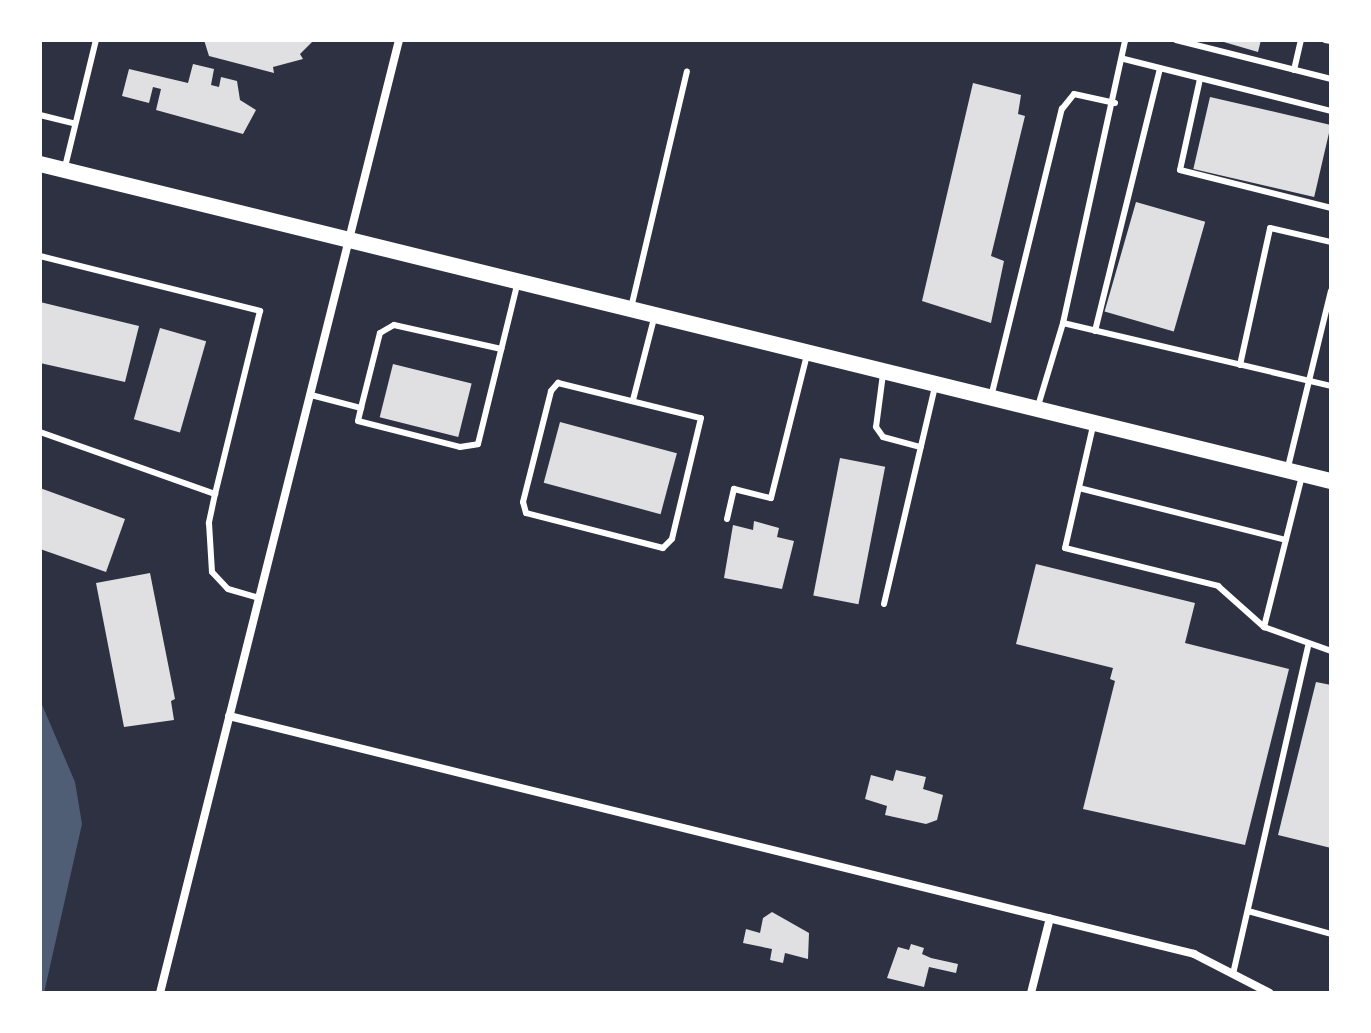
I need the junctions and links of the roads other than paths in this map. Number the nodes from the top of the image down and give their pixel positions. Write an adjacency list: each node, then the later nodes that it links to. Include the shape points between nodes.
1 (96, 40): 17 (lane)
2 (399, 40): 21 (street)
3 (1125, 40): 8 (lane)
4 (1176, 40): 10 (lane)
5 (1301, 40): 10 (lane)
6 (1325, 40): 7 (lane)
7 (1331, 41)
8 (1124, 59): 9 (lane); 14 (lane)
9 (1160, 69): 12 (lane); 29 (lane)
10 (1294, 70): 13 (lane)
11 (687, 72): 26 (lane)
12 (1200, 79): 15 (lane); 20 (lane, via 1180,170)
13 (1331, 79)
14 (1115, 103): 28 (lane); 38 (lane, via 1074,94 1062,109)
15 (1331, 111)
16 (40, 115): 17 (lane)
17 (75, 124): 19 (lane)
18 (40, 164): 19 (main road)
19 (64, 170): 21 (main road)
20 (1331, 208)
21 (350, 238): 24 (main road); 37 (street)
22 (1331, 242): 32 (lane, via 1270,228)
23 (40, 256): 48 (lane, via 260,311)
24 (519, 280): 26 (main road); 30 (lane)
25 (1331, 291): 34 (lane)
26 (631, 308): 27 (main road)
27 (655, 314): 31 (main road); 39 (lane)
28 (1063, 323): 29 (lane); 41 (lane)
29 (1095, 331): 32 (lane)
30 (501, 349): 40 (lane, via 394,325 380,333); 40 (lane, via 478,444 460,447 358,421)
31 (807, 352): 33 (main road); 49 (lane, via 771,498 734,489)
32 (1240, 365): 34 (lane)
33 (884, 371): 35 (main road); 44 (lane, via 876,427 883,437)
34 (1309, 381): 36 (lane); 45 (lane)
35 (935, 384): 38 (main road); 44 (lane)
36 (1331, 386)
37 (311, 395): 40 (lane); 51 (street)
38 (991, 397): 41 (main road)
39 (633, 400): 39 (lane, via 564,382 551,391 523,502 526,513 643,545 663,548 672,539 701,418)
40 (361, 408)
41 (1037, 409): 42 (main road)
42 (1094, 423): 45 (main road); 47 (lane)
43 (40, 432): 48 (lane)
44 (921, 447): 52 (lane)
45 (1295, 473): 46 (main road); 50 (lane)
46 (1331, 481)
47 (1079, 488): 50 (lane); 53 (lane, via 1065,548 1218,586)
48 (215, 494): 51 (lane, via 209,523 212,572 228,589)
49 (727, 519)
50 (1286, 540): 53 (lane)
51 (260, 598): 56 (street)
52 (884, 604)
53 (1264, 627): 54 (lane)
54 (1308, 646): 55 (lane); 57 (lane)
55 (1331, 649)
56 (229, 716): 58 (street); 61 (street)
57 (1248, 911): 59 (lane); 60 (lane)
58 (1050, 918): 60 (street, via 1194,954); 62 (street)
59 (1331, 934)
60 (1233, 974): 63 (street)
61 (160, 993)
62 (1031, 993)
63 (1270, 993)

